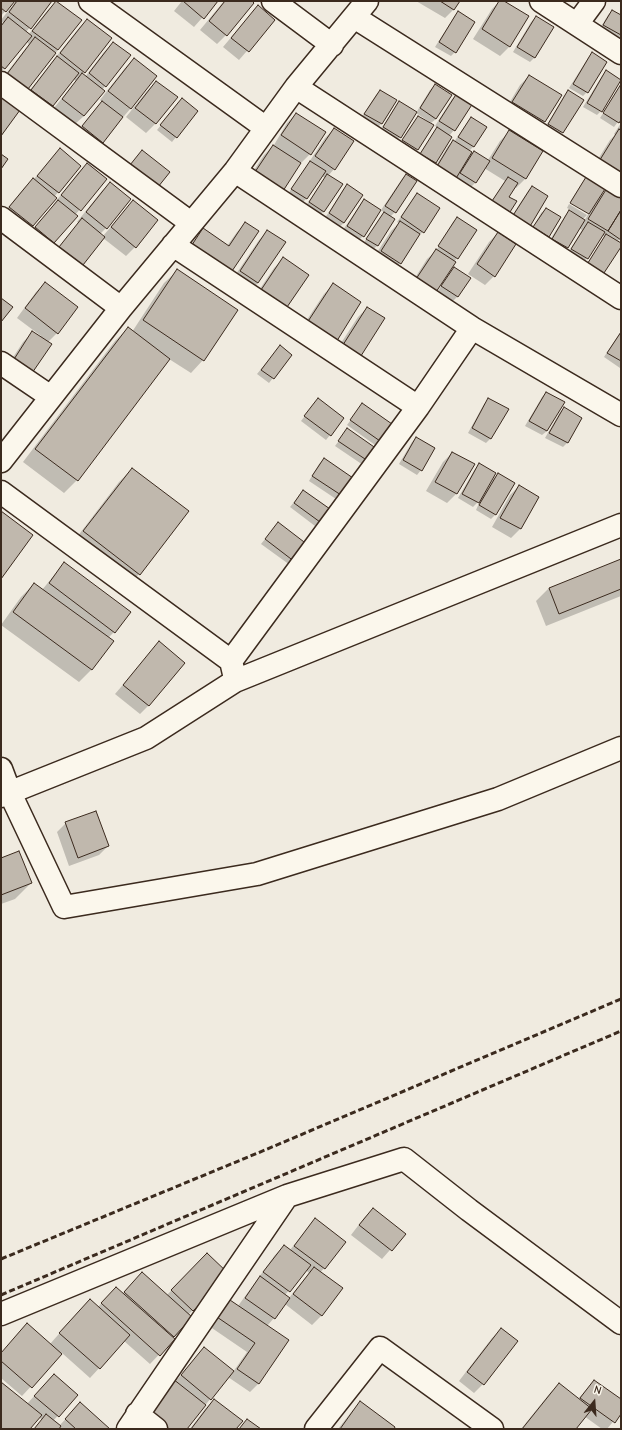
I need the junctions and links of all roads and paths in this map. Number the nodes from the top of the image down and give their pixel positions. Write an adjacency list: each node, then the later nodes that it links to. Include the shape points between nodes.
1 (90, 1): 11 (street)
2 (273, 1): 7 (street)
3 (541, 1): 6 (street)
4 (594, 1): 6 (street)
5 (360, 9): 7 (street); 13 (street)
6 (577, 24): 8 (street)
7 (332, 45): 10 (street)
8 (621, 52)
9 (1, 83): 15 (street)
10 (296, 87): 11 (street); 17 (street)
11 (266, 128): 12 (street)
12 (235, 171): 15 (street); 19 (street)
13 (621, 186)
14 (1, 218): 18 (street)
15 (191, 223): 16 (street)
16 (173, 245): 18 (street); 22 (street)
17 (621, 298)
18 (121, 308): 21 (street)
19 (472, 328): 22 (street); 23 (street)
20 (1, 363): 21 (street)
21 (52, 397): 24 (street)
22 (418, 407): 27 (street)
23 (621, 416)
24 (1, 461)
25 (1, 492): 27 (street)
26 (621, 525): 27 (street)
27 (233, 671): 30 (street, via 146,738)
28 (621, 748): 30 (street, via 498,799 257,874 64,907)
29 (1, 770): 30 (street)
30 (5, 794)
31 (287, 1196): 32 (street); 33 (street, via 404,1159); 34 (street)
32 (1, 1314)
33 (621, 1323)
34 (132, 1422): 35 (street)
35 (156, 1429)
36 (316, 1429): 37 (street, via 380,1348)
37 (492, 1429)

